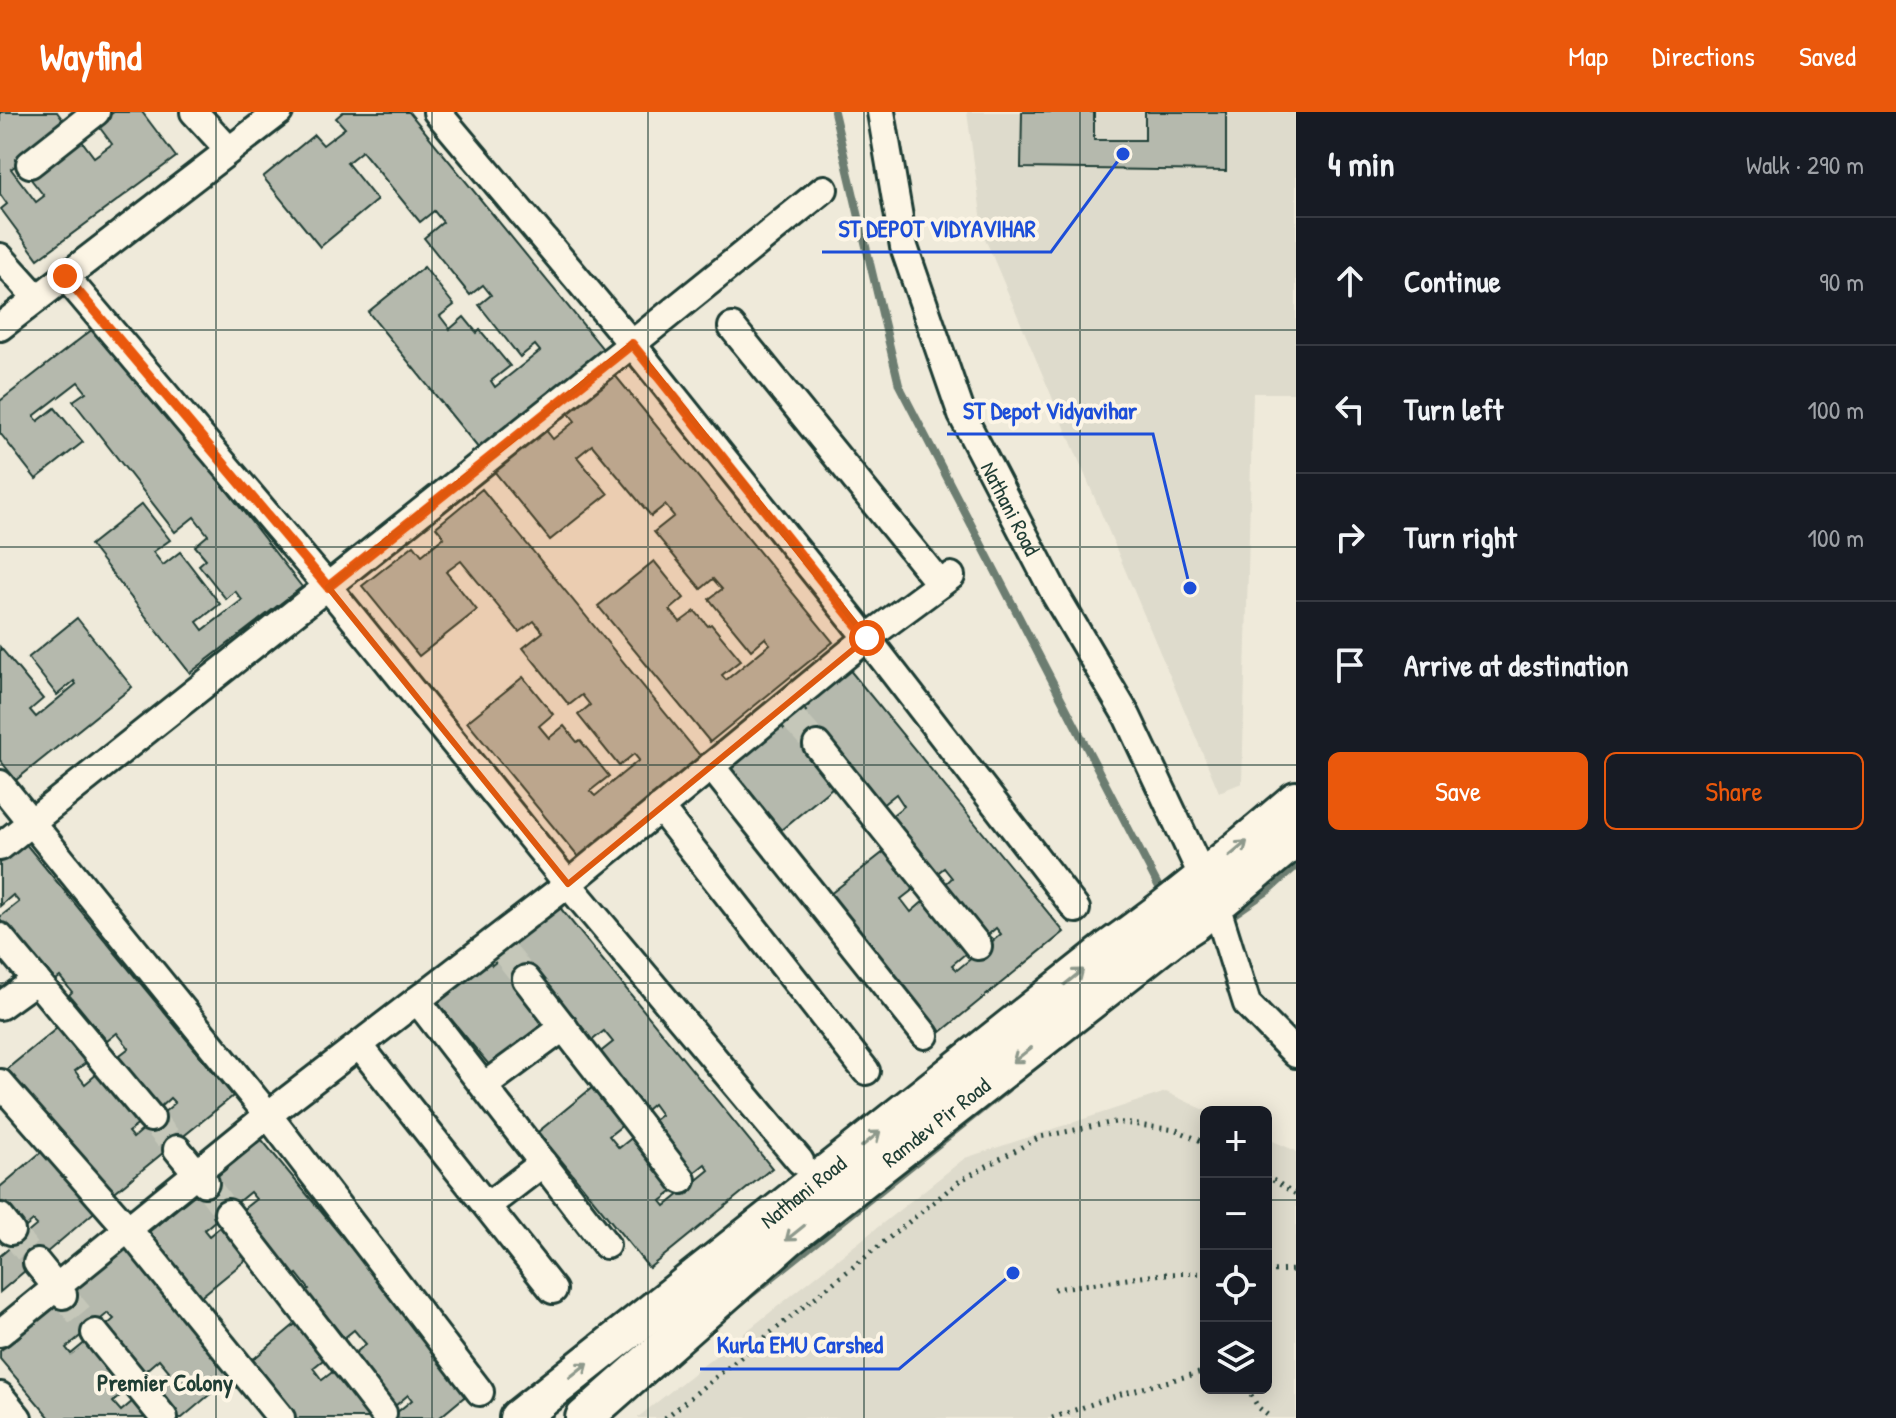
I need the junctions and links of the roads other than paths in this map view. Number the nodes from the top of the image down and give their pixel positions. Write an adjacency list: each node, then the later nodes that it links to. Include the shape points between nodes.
1 (96, 112): 7 (street)
2 (194, 112): 6 (street)
3 (279, 112): 6 (street)
4 (437, 112): 14 (street)
5 (881, 112): 27 (street, Nathani Road, via 904,247 962,415 1056,596 1127,716)
6 (229, 150): 10 (street)
7 (30, 164)
8 (824, 189): 14 (street)
9 (0, 257): 11 (street)
10 (65, 276): 11 (street); 15 (street)
11 (37, 298): 12 (street)
12 (0, 327)
13 (732, 327): 16 (street, via 945,580)
14 (632, 344): 15 (street); 16 (street)
15 (328, 587): 22 (street); 25 (street)
16 (867, 638): 18 (street, via 787,712); 26 (street)
17 (817, 745): 29 (street)
18 (711, 766): 21 (street); 35 (street)
19 (0, 784): 22 (street)
20 (1296, 800): 27 (street, Nathani Road, one-way to 20)
21 (660, 808): 25 (street); 38 (street)
22 (30, 823): 24 (street); 41 (street)
23 (1296, 838): 27 (street)
24 (0, 847)
25 (568, 884): 32 (street, via 498,945); 47 (street)
26 (1076, 909)
27 (1187, 910): 37 (street, via 1247,1004); 47 (street, Nathani Road, via 1109,949)
28 (0, 937): 31 (street)
29 (978, 946)
30 (526, 979): 34 (street)
31 (36, 980): 33 (street); 42 (street)
32 (417, 1000): 36 (street); 39 (street)
33 (0, 1006)
34 (564, 1027): 39 (street); 46 (street)
35 (925, 1035)
36 (359, 1045): 41 (street); 48 (street)
37 (1296, 1054)
38 (866, 1071)
39 (484, 1086): 44 (street)
40 (5, 1099): 50 (street)
41 (268, 1115): 45 (street); 57 (street)
42 (151, 1118)
43 (177, 1149): 45 (street)
44 (543, 1163): 48 (street); 51 (street)
45 (200, 1178): 50 (street)
46 (682, 1180)
47 (817, 1181): 63 (street, Nathani Road, one-way to 47); 64 (street, one-way to 64, via 788,1238)
48 (487, 1206): 53 (street)
49 (228, 1213): 59 (street)
50 (128, 1229): 54 (street); 62 (street)
51 (606, 1245)
52 (37, 1263): 54 (street)
53 (553, 1290)
54 (60, 1291): 55 (street)
55 (0, 1333)
56 (95, 1333): 61 (street)
57 (480, 1392)
58 (0, 1396): 60 (street)
59 (383, 1413)
60 (18, 1418)
61 (164, 1418)
62 (281, 1418)
63 (518, 1418)
64 (584, 1418)

